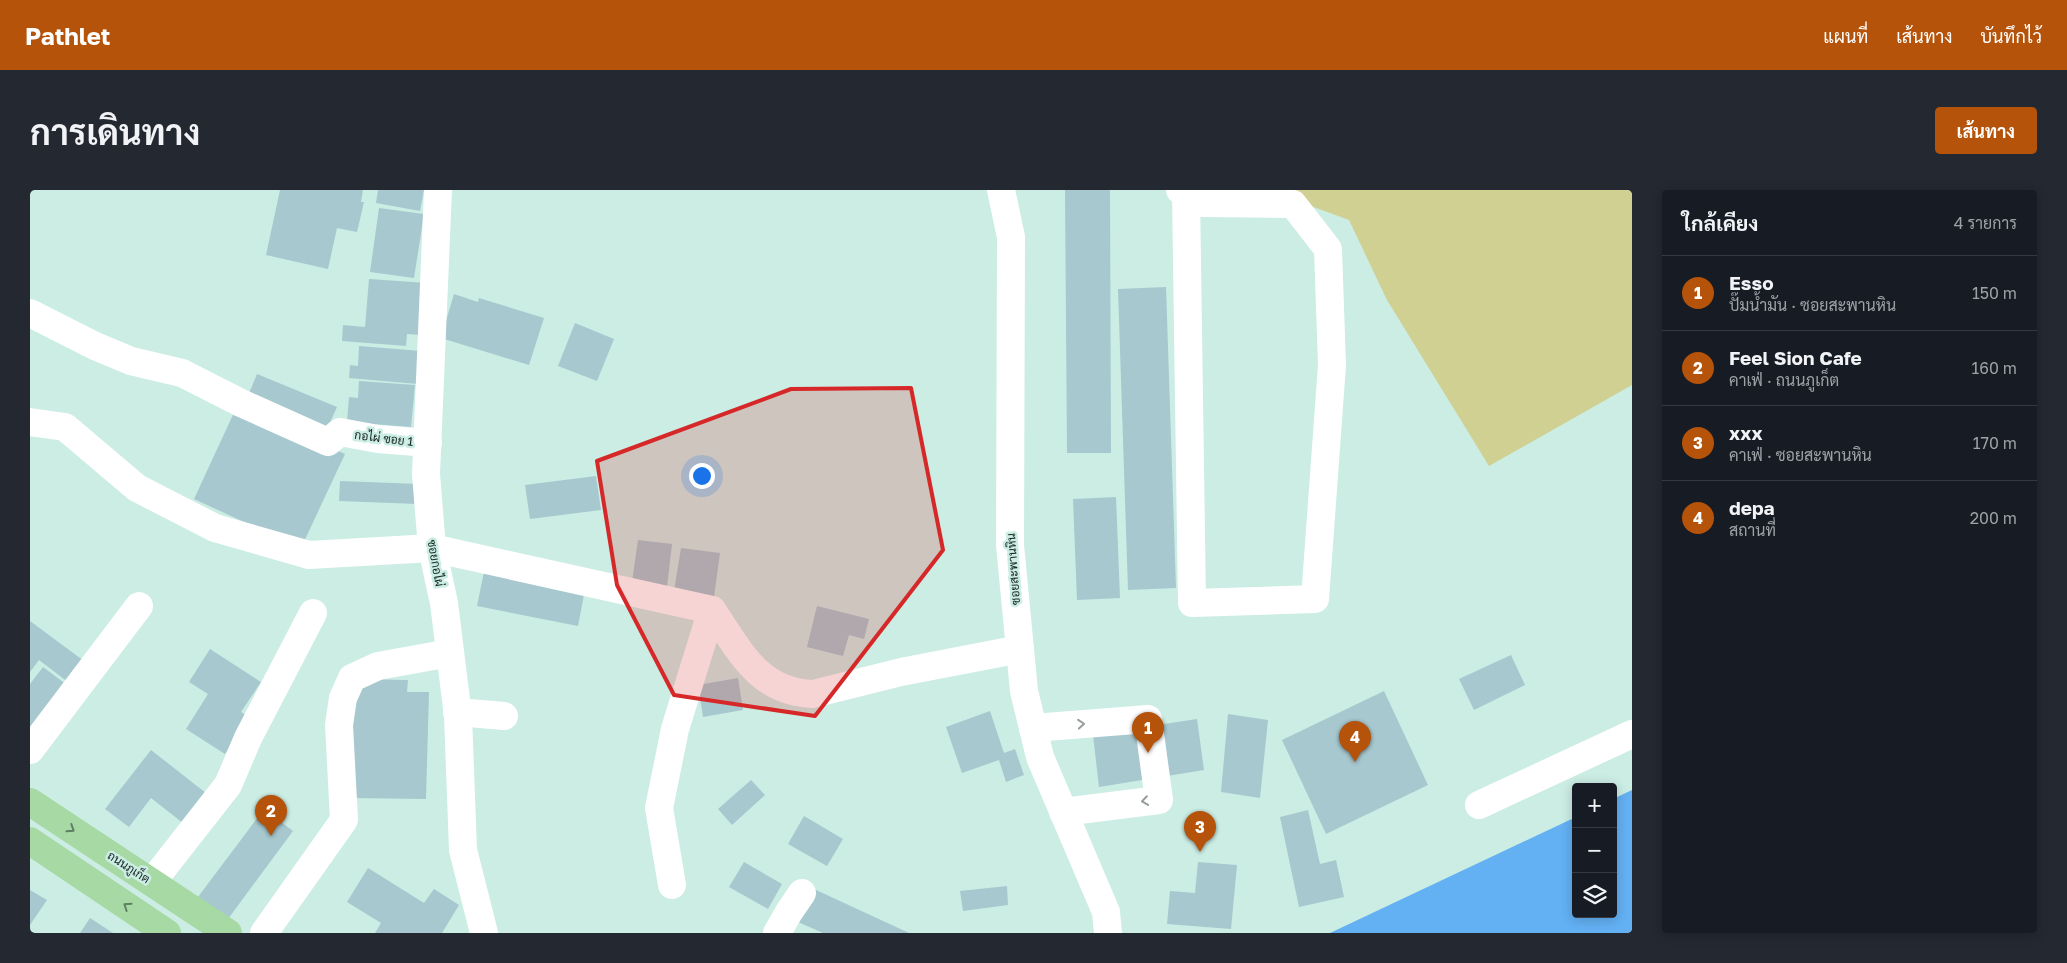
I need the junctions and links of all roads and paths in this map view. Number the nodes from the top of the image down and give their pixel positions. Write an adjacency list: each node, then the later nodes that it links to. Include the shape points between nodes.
1 (438, 190): 6 (street, ซอยกอไผ่)
2 (1001, 190): 11 (street, ซอยสะพานหิน, via 1011,237 1010,545)
3 (1183, 192): 3 (street, via 1203,203 1293,204 1328,249 1332,365 1315,599 1192,603)
4 (30, 313): 6 (street, กอไผ่ ซอย 1, via 131,361 182,373 328,442 340,432)
5 (30, 422): 7 (street, via 65,427 137,488 215,528 309,555)
6 (428, 443): 7 (street, ซอยกอไผ่, via 426,474)
7 (432, 548): 9 (street); 12 (street, ซอยกอไผ่)
8 (139, 606): 17 (street)
9 (712, 610): 11 (street, via 759,674 783,690 798,694 813,694 901,672); 23 (street, via 675,729 658,808)
10 (313, 613): 22 (street, via 248,738 228,785)
11 (1020, 649): 15 (street, ซอยสะพานหิน, via 1024,691)
12 (450, 652): 13 (street, ซอยกอไผ่); 27 (street, via 378,666 352,678 343,698 339,725 344,820)
13 (457, 712): 14 (street); 28 (street, ซอยกอไผ่, via 463,850)
14 (504, 716)
15 (1033, 728): 20 (street, ซอยสะพานหิน, via 1040,757); 20 (street, one-way to 20, via 1148,719 1160,800)
16 (1632, 734): 19 (street)
17 (30, 750)
18 (30, 802): 22 (main road, ถนนภูเก็ต, one-way to 22)
19 (1479, 805)
20 (1063, 812): 30 (street, ซอยสะพานหิน, via 1106,912)
21 (30, 841): 26 (main road, one-way to 21)
22 (152, 882): 25 (main road, ถนนภูเก็ต)
23 (672, 884)
24 (802, 893): 29 (street)
25 (226, 932)
26 (167, 933)
27 (264, 933)
28 (484, 933)
29 (777, 933)
30 (1108, 933)

